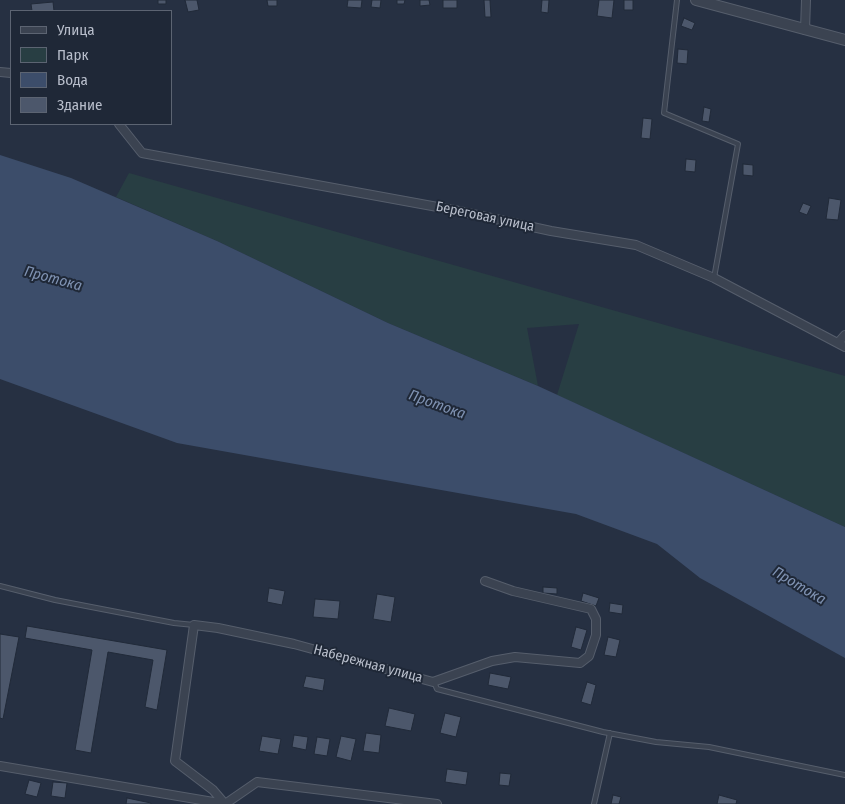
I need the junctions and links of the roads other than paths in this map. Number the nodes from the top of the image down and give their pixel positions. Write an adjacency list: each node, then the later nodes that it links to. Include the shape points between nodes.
1 (677, 0): 7 (lane, via 664,113 738,144)
2 (696, 0): 4 (street)
3 (806, 0): 4 (street)
4 (805, 30): 5 (street)
5 (845, 40)
6 (120, 125): 7 (street, Береговая улица, via 142,153 636,245)
7 (714, 278): 9 (street, Береговая улица)
8 (845, 335): 9 (street)
9 (842, 345)
10 (486, 581): 13 (street, Набережная улица, via 513,591 591,609 596,619 596,635 589,656 580,663 514,657 492,661)
11 (0, 586): 12 (lane, via 55,600)
12 (194, 625): 13 (street, Набережная улица, via 294,644); 17 (street, via 175,761 213,790)
13 (434, 682): 14 (lane, via 437,689)
14 (610, 733): 16 (lane, via 709,747); 19 (lane)
15 (0, 766): 17 (street)
16 (845, 776)
17 (225, 804): 18 (street, via 258,782)
18 (437, 804)
19 (594, 804)

